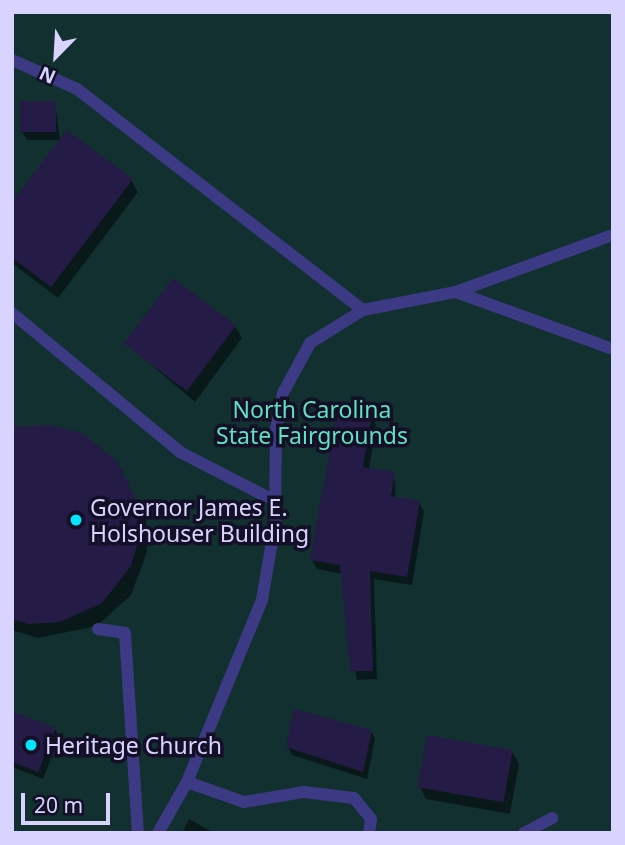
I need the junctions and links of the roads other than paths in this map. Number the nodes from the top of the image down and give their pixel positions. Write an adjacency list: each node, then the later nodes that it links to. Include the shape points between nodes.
1 (12, 60): 4 (lane, via 77,89)
2 (613, 235): 3 (lane)
3 (456, 292): 4 (lane); 6 (lane)
4 (363, 310): 7 (lane, via 323,331 296,362 276,429)
5 (12, 313): 7 (lane, via 180,453)
6 (613, 349)
7 (273, 500): 9 (lane, via 262,600)
8 (98, 629): 11 (lane, via 125,633)
9 (187, 782): 12 (lane); 13 (lane, via 244,802 304,792 354,798 370,819)
10 (552, 818): 14 (lane)
11 (138, 833)
12 (158, 833)
13 (369, 833)
14 (524, 833)

